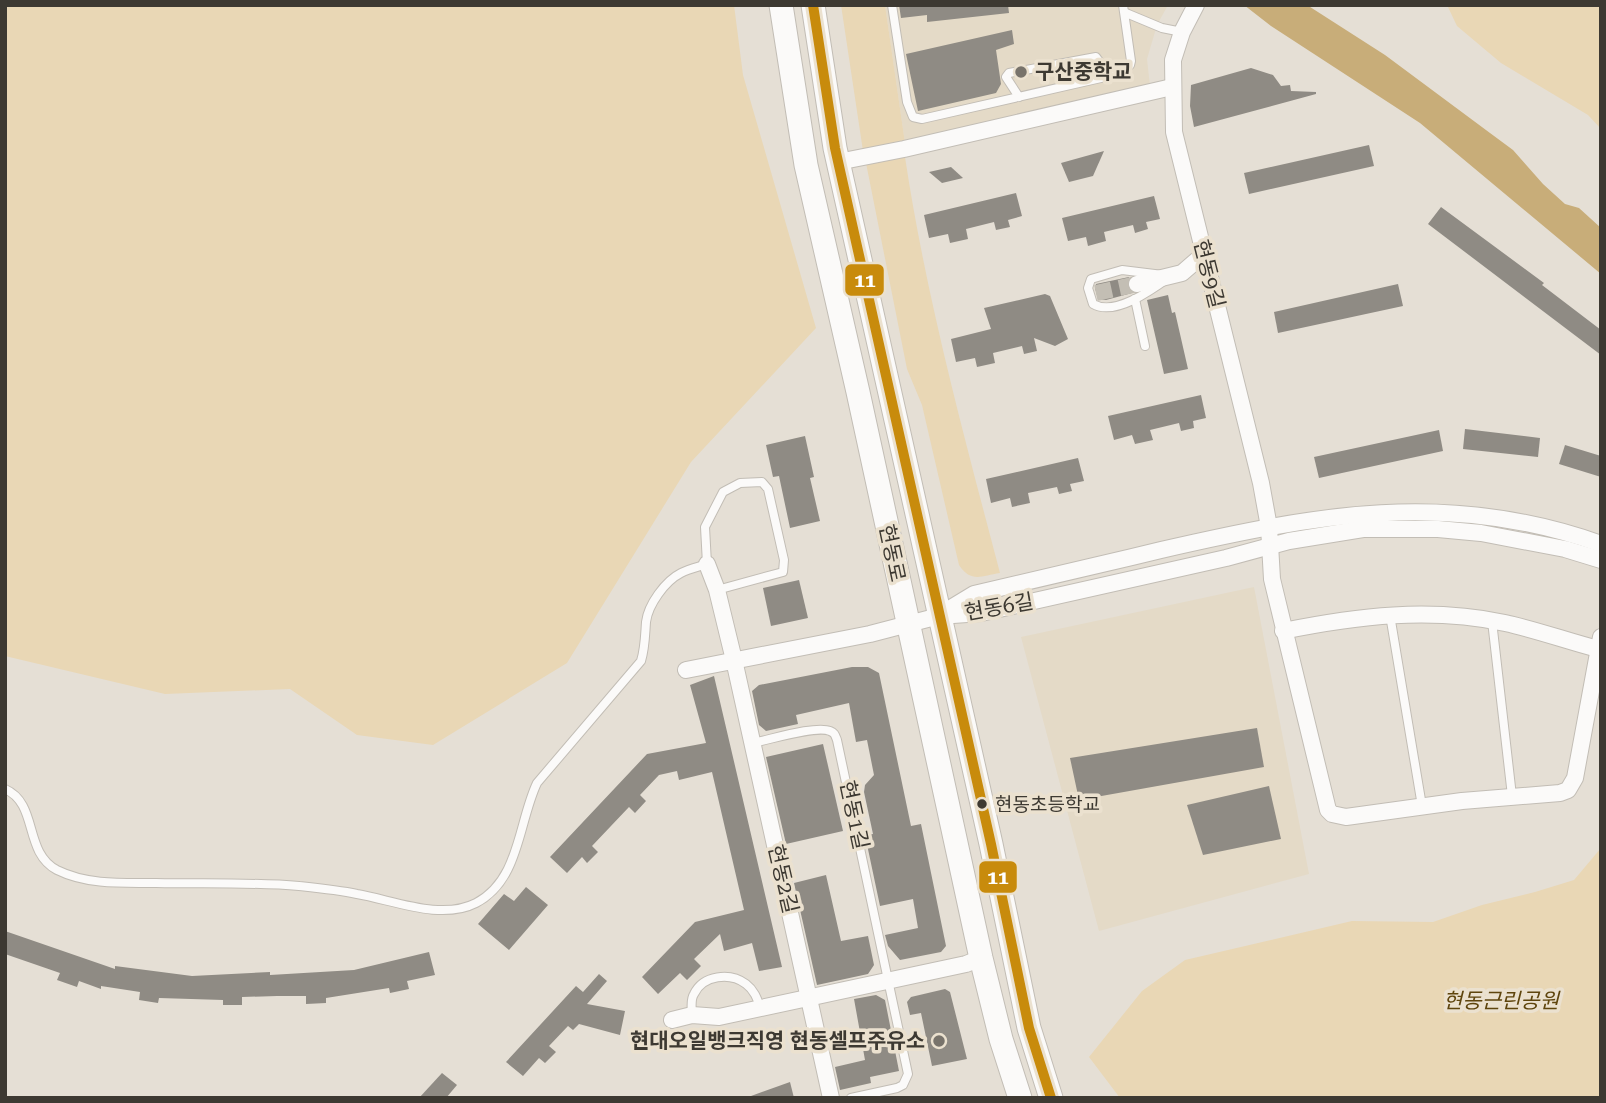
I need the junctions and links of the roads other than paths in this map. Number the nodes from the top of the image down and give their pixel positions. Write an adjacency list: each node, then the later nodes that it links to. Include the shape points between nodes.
1 (781, 5): 24 (main road, 현동로, via 806,164)
2 (813, 5): 10 (main road, 현동로)
3 (892, 5): 9 (lane, via 906,102 913,117 930,118)
4 (1196, 5): 6 (street, 현동9길)
5 (1124, 9): 6 (lane, via 1162,28); 7 (lane, via 1130,65 1123,73)
6 (1182, 32): 8 (street, 현동9길, via 1173,60)
7 (1110, 76): 9 (lane); 9 (lane, via 1096,57 1009,73 1006,77)
8 (1172, 87): 10 (street); 11 (street, 현동9길, via 1174,132)
9 (1019, 97)
10 (838, 162): 22 (main road, 현동로)
11 (1204, 254): 12 (street, via 1182,273); 15 (street, 현동9길)
12 (1171, 276): 13 (street); 13 (lane, via 1122,270 1089,283 1093,304 1098,307)
13 (1136, 292): 14 (lane)
14 (1145, 346)
15 (1269, 527): 16 (street, 현동6길, via 1359,513 1436,511 1514,520); 17 (street, 현동9길); 22 (street, 현동6길, via 974,594)
16 (1601, 544)
17 (1270, 545): 18 (street, 현동6길, via 1363,529 1438,529 1521,540); 22 (street, 현동6길, via 981,613); 25 (street, 현동9길)
18 (1601, 560)
19 (707, 564): 20 (street, 현동2길); 20 (lane, 현동2길, via 705,527 723,492 740,483 762,482 768,489 779,536 783,572); 30 (lane, via 673,577 665,587 648,612 641,661 537,783 506,874 477,903 457,910 299,886 82,879 52,868 42,858 24,806)
20 (717, 590): 27 (street, 현동2길)
21 (1390, 614): 23 (street); 25 (street); 32 (lane)
22 (939, 616): 24 (street); 42 (main road, 현동로, via 1030,1028)
23 (1492, 621): 26 (street); 31 (lane)
24 (908, 624): 27 (street); 33 (main road, 현동로)
25 (1283, 631): 32 (street, 현동9길, via 1328,810 1346,817)
26 (1599, 643): 31 (street, via 1573,785 1560,793)
27 (734, 660): 28 (street); 29 (street, 현동2길)
28 (686, 670)
29 (752, 743): 34 (lane, 현동1길, via 817,730 834,733); 35 (street, 현동2길)
30 (5, 789)
31 (1512, 796): 32 (street)
32 (1422, 806)
33 (981, 958): 34 (street); 41 (main road, 현동로)
34 (889, 980): 35 (street); 40 (lane, 현동1길, via 908,1074 897,1088)
35 (809, 996): 36 (street); 39 (street, 현동2길)
36 (760, 1007): 37 (street, via 719,1017); 37 (lane, via 746,983 733,977 710,978 693,995)
37 (692, 1015): 38 (street)
38 (672, 1020)
39 (831, 1098)
40 (851, 1098)
41 (1020, 1098)
42 (1051, 1098)

